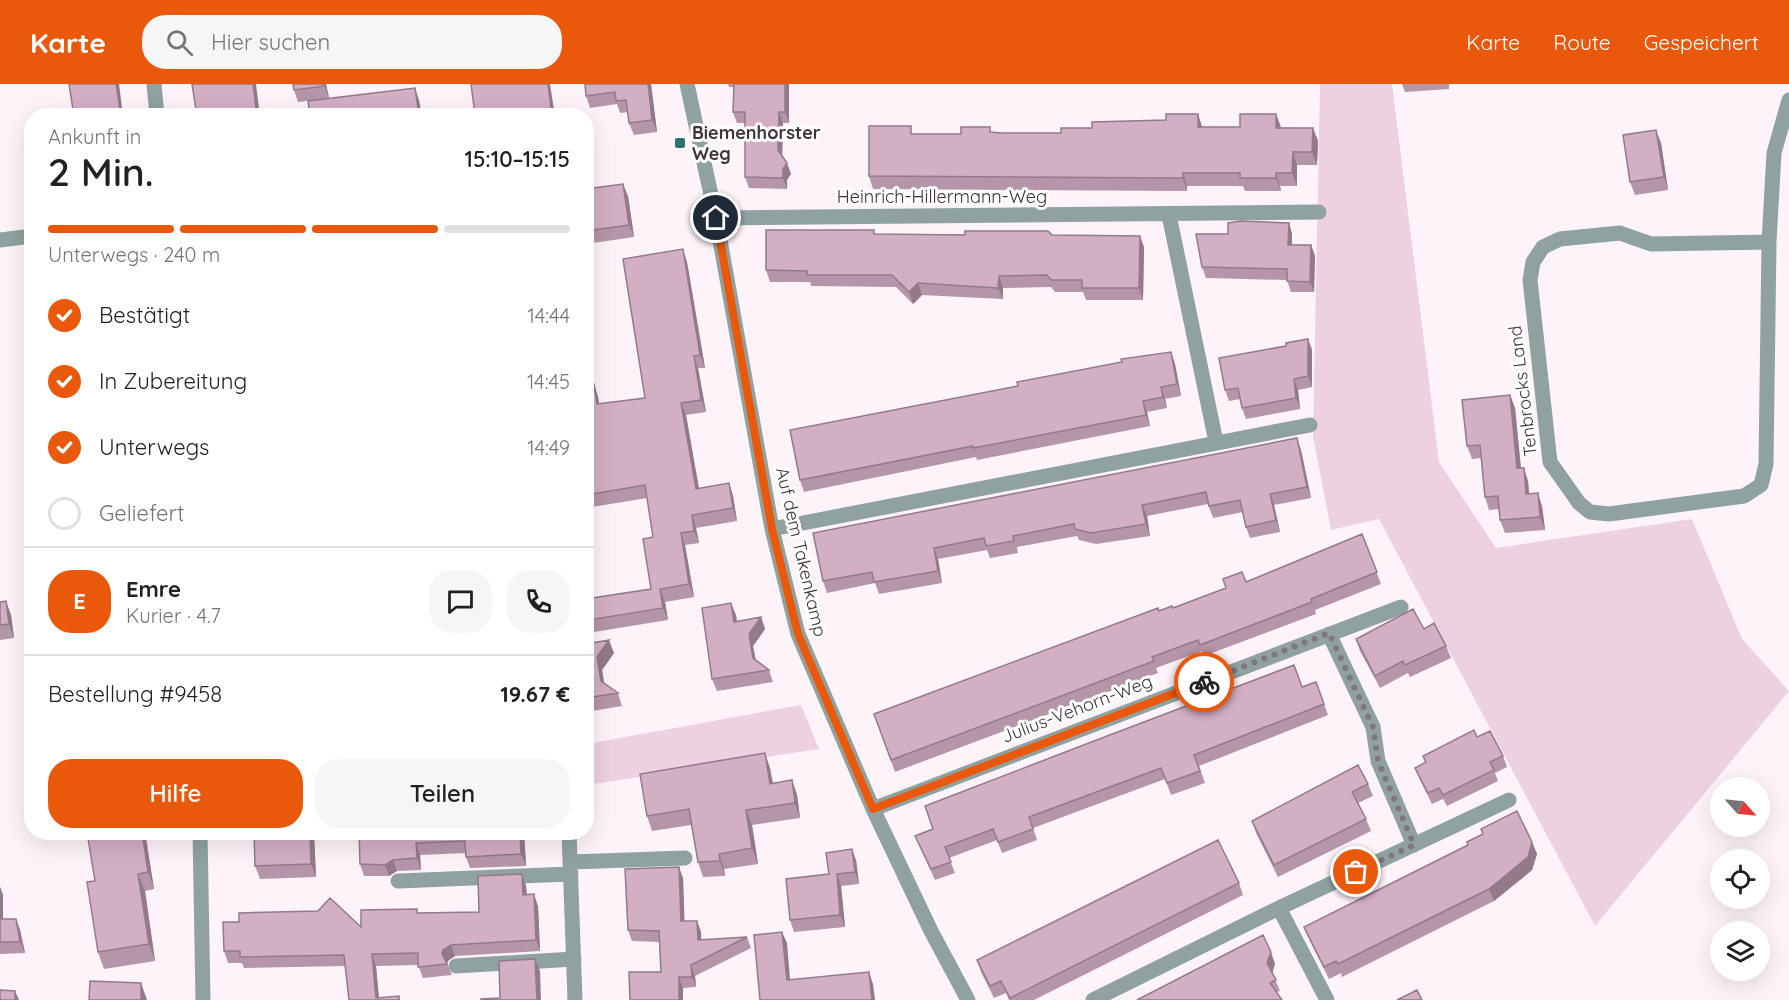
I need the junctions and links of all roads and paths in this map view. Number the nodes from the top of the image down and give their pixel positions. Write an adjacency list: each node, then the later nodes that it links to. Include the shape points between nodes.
1 (154, 84): 4 (street)
2 (687, 84): 7 (street, Auf dem Takenkamp)
3 (1789, 100): 10 (street, Tenbrocks Land, via 1774,153)
4 (156, 108)
5 (1319, 212): 6 (street, Heinrich-Hillermann-Weg)
6 (1169, 215): 7 (street, Heinrich-Hillermann-Weg); 12 (street)
7 (716, 218): 13 (street, Auf dem Takenkamp)
8 (24, 237): 9 (street)
9 (0, 240)
10 (1769, 242): 10 (street, Tenbrocks Land, via 1766,464 1761,485 1744,496 1609,514 1590,512 1550,462 1530,280 1533,262 1543,247 1560,239 1620,233 1651,244)
11 (1310, 425): 12 (street)
12 (1216, 442): 13 (street)
13 (772, 529): 17 (street, Auf dem Takenkamp, via 798,634)
14 (1401, 607): 15 (street, Julius-Vehorn-Weg)
15 (1329, 633): 17 (street, Julius-Vehorn-Weg); 20 (street, via 1373,727 1378,761)
16 (1509, 800): 20 (street)
17 (873, 809): 29 (street, Auf dem Takenkamp)
18 (200, 840): 27 (street)
19 (569, 840): 22 (street)
20 (1414, 845): 24 (street)
21 (685, 858): 22 (street)
22 (571, 868): 23 (street); 25 (street)
23 (398, 881)
24 (1279, 908): 30 (street); 31 (street)
25 (574, 958): 26 (street); 28 (street)
26 (456, 966)
27 (203, 1000)
28 (575, 1000)
29 (968, 1000)
30 (1093, 1000)
31 (1327, 1000)

